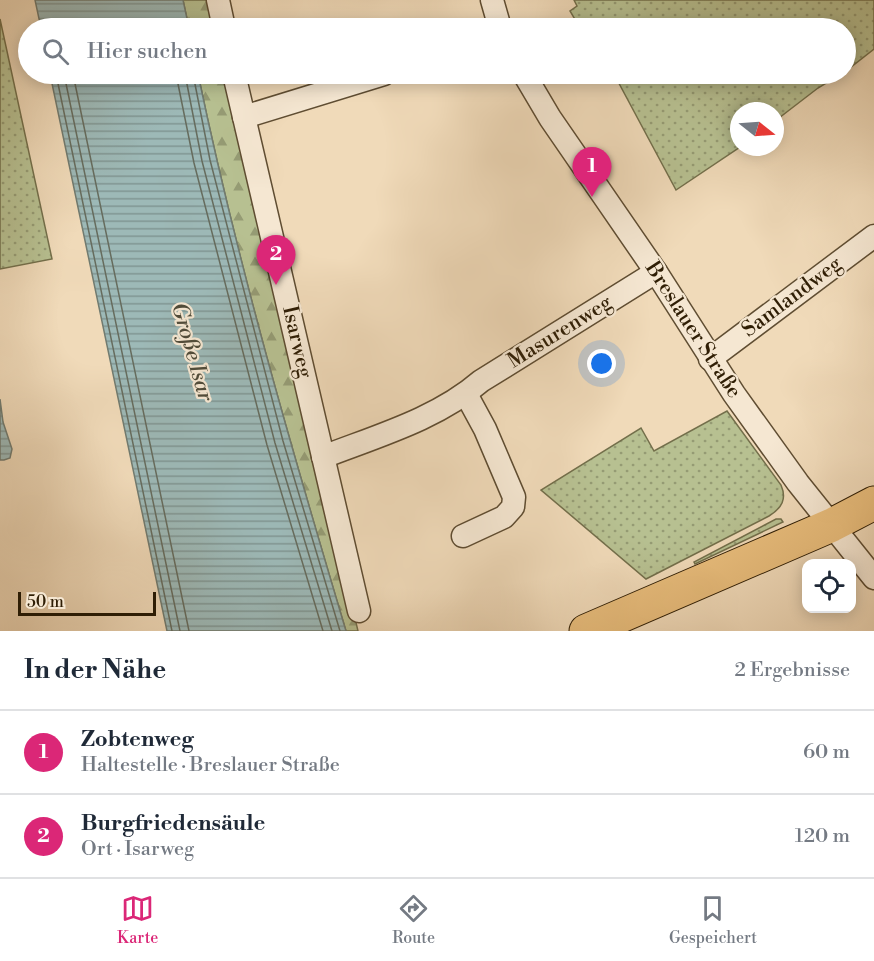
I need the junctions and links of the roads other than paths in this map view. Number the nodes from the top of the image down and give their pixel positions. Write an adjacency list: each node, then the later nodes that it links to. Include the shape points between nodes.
1 (218, 0): 3 (street)
2 (492, 0): 4 (street)
3 (222, 18)
4 (497, 18)
5 (236, 84): 8 (street, Isarweg)
6 (351, 84): 8 (street)
7 (530, 84): 10 (street, Breslauer Straße)
8 (244, 117): 13 (street, Isarweg)
9 (874, 236): 11 (street, Samlandweg)
10 (656, 272): 11 (street, Breslauer Straße); 12 (street, Masurenweg)
11 (710, 359): 15 (street, Breslauer Straße)
12 (466, 394): 13 (street, Masurenweg, via 428,416); 16 (street, via 514,497 513,507 504,517)
13 (323, 457): 18 (street, Isarweg)
14 (874, 503): 15 (main road)
15 (832, 525): 17 (street, Breslauer Straße); 19 (main road)
16 (464, 536)
17 (874, 578)
18 (359, 611)
19 (586, 631)

